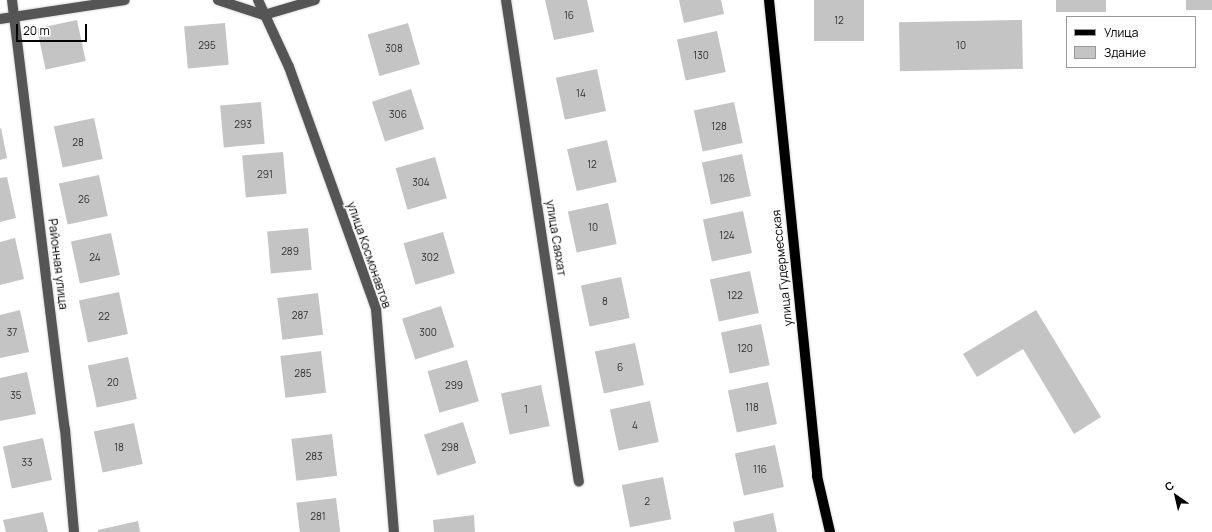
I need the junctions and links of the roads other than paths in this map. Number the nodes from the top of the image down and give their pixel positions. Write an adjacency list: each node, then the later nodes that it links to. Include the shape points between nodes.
1 (12, 0): 9 (street, Районная улица)
2 (125, 0): 9 (street)
3 (218, 0): 8 (street)
4 (258, 0): 8 (street, улица Космонавтов)
5 (315, 0): 8 (street)
6 (506, 0): 11 (street, улица Саяхат)
7 (769, 0): 14 (main road, улица Гудермесская, via 817,476)
8 (264, 14): 13 (street, улица Космонавтов, via 289,68 376,309)
9 (14, 17): 10 (street); 12 (street, Районная улица, via 65,430)
10 (0, 19)
11 (579, 480)
12 (74, 532)
13 (394, 532)
14 (830, 532)

